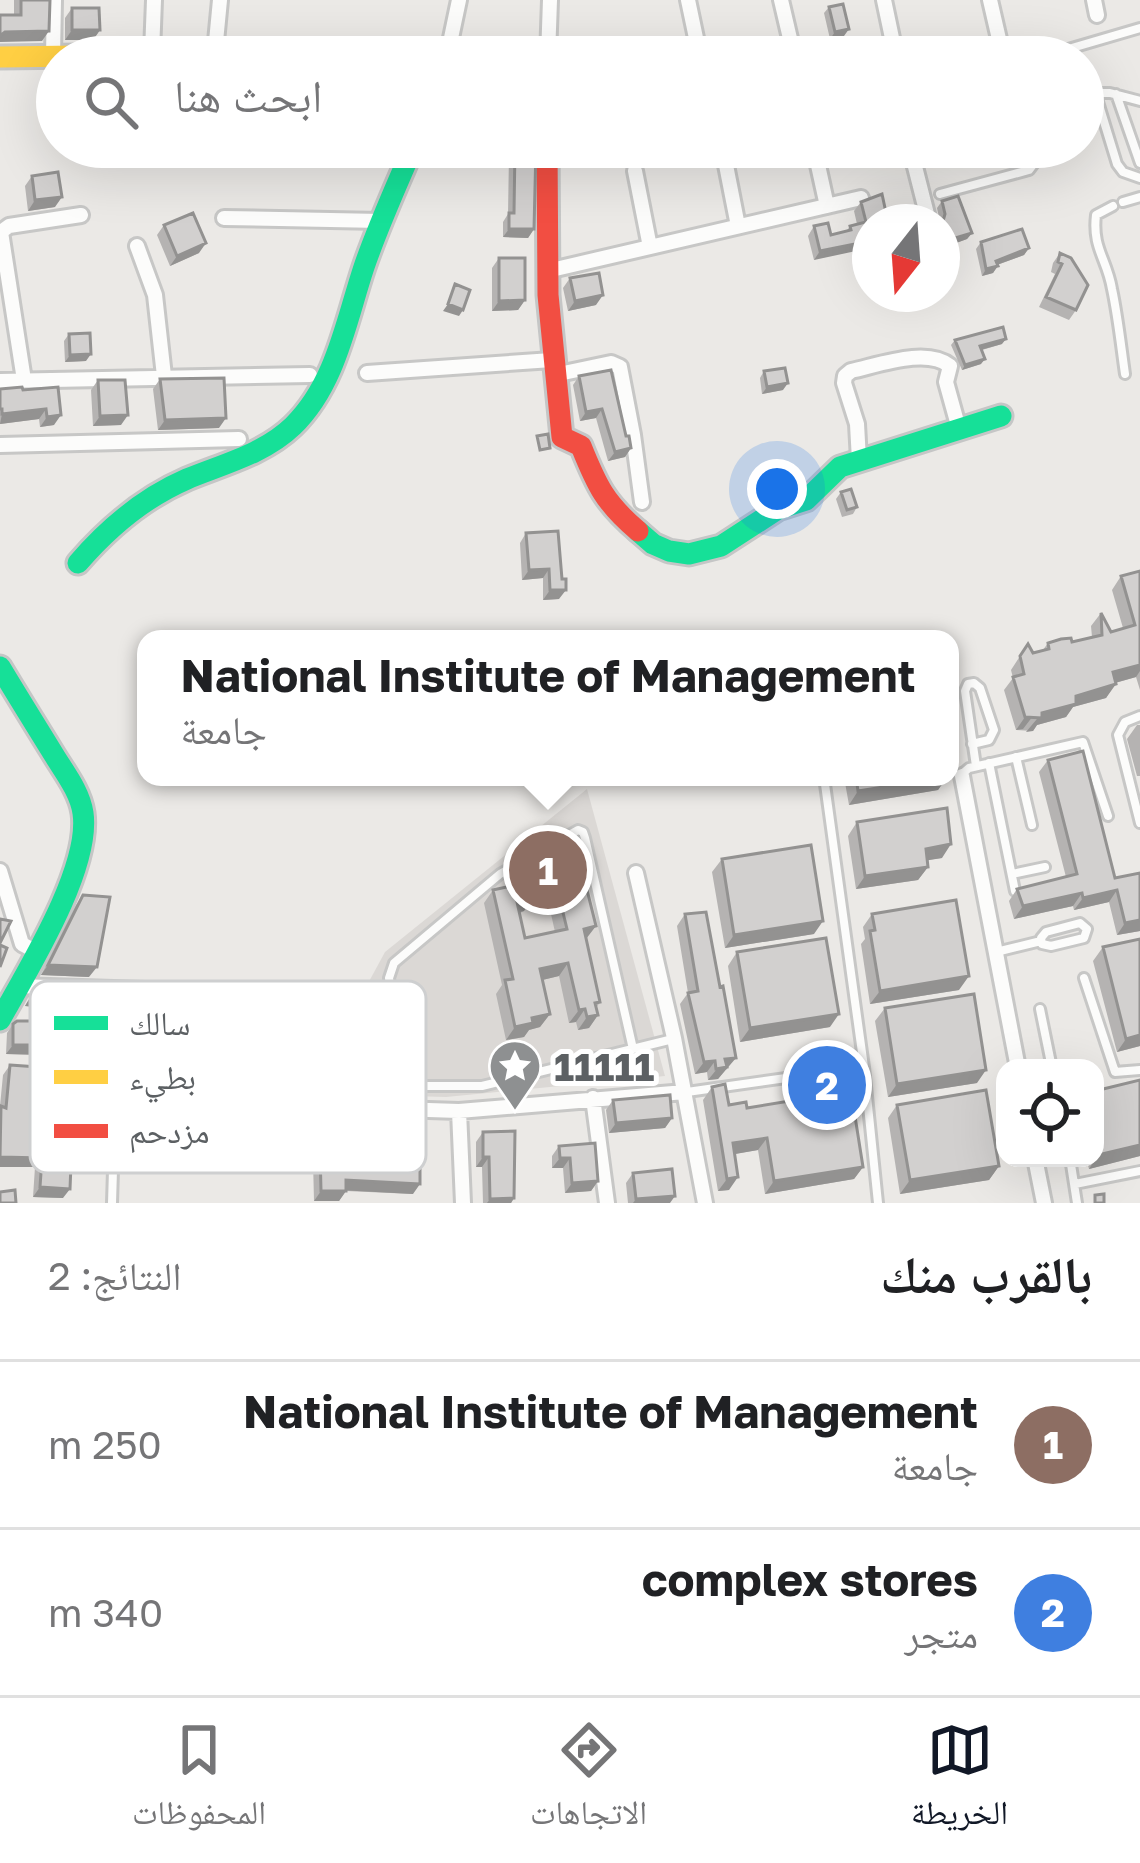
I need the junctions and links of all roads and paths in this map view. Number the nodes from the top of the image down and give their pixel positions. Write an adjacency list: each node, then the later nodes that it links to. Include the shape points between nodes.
1 (54, 0): 11 (street)
2 (154, 0): 12 (street)
3 (220, 0): 13 (street)
4 (459, 0): 14 (street)
5 (550, 0): 15 (street)
6 (688, 0): 16 (street)
7 (781, 0): 17 (street)
8 (884, 0): 18 (street)
9 (990, 0): 19 (street)
10 (1140, 28): 20 (lane)
11 (53, 36)
12 (153, 36)
13 (217, 36)
14 (452, 36)
15 (549, 36)
16 (696, 36)
17 (789, 36)
18 (892, 36)
19 (998, 36)
20 (1104, 39)
21 (36, 56): 22 (street)
22 (0, 57)
23 (1104, 93): 24 (lane)
24 (1116, 94): 25 (lane); 27 (lane)
25 (1140, 101)
26 (1104, 121): 35 (lane, via 1117,164)
27 (1140, 163)
28 (403, 168): 43 (street)
29 (547, 168): 47 (street)
30 (727, 168): 44 (street)
31 (819, 168): 40 (street)
32 (915, 168): 39 (street)
33 (1030, 168): 36 (lane)
34 (635, 171): 46 (street)
35 (1140, 178)
36 (940, 194)
37 (1140, 197): 50 (lane, via 1096,215)
38 (861, 198): 40 (street)
39 (924, 204)
40 (827, 206): 44 (street)
41 (82, 215): 53 (street, via 1,232)
42 (224, 218): 43 (street)
43 (381, 221): 61 (street, via 330,370 307,412 273,441 136,507)
44 (738, 226): 46 (street)
45 (137, 246): 52 (street, via 155,296)
46 (650, 247): 47 (street)
47 (547, 271): 48 (street)
48 (553, 367): 49 (street); 59 (street, via 562,437 585,450 614,510 669,551 722,546); 60 (street, via 620,367)
49 (367, 374)
50 (1126, 374)
51 (310, 375): 52 (street)
52 (164, 376): 53 (street)
53 (24, 380): 54 (street)
54 (0, 381)
55 (1001, 416): 56 (street)
56 (959, 429): 59 (street); 59 (street, via 946,382 950,366 942,359 851,371 844,383)
57 (239, 440): 58 (street)
58 (0, 445)
59 (859, 460)
60 (642, 502)
61 (78, 563)
62 (0, 667): 79 (street, via 69,781 85,828)
63 (1140, 716): 71 (lane, via 1118,735)
64 (972, 744): 64 (lane, via 994,730 974,683 965,688); 67 (lane)
65 (1016, 756): 66 (lane); 70 (lane, via 1083,742); 72 (lane)
66 (989, 763): 67 (lane); 76 (lane)
67 (976, 766): 68 (lane)
68 (962, 776): 80 (street)
69 (825, 786): 91 (lane)
70 (1108, 816)
71 (1140, 824)
72 (1032, 825)
73 (1045, 868): 76 (lane)
74 (0, 871): 79 (street, via 22,944)
75 (636, 873): 87 (street)
76 (1012, 874): 77 (lane)
77 (1015, 891)
78 (1041, 941): 78 (lane, via 1081,939 1088,929 1077,924 1046,932); 80 (lane)
79 (35, 951): 83 (street)
80 (996, 952): 89 (street)
81 (1084, 978): 92 (lane, via 1115,1072)
82 (388, 981): 88 (lane, via 394,963 500,874 578,830)
83 (18, 986): 84 (street); 86 (street)
84 (30, 986)
85 (1040, 1009): 90 (lane)
86 (0, 1020)
87 (674, 1038): 88 (lane); 94 (street)
88 (633, 1049): 93 (lane, via 482,1086)
89 (1016, 1059)
90 (1050, 1059)
91 (863, 1067): 94 (lane); 107 (lane)
92 (1140, 1070)
93 (426, 1085)
94 (685, 1092): 95 (street); 106 (street)
95 (593, 1098): 97 (street); 105 (street)
96 (426, 1109): 97 (street)
97 (459, 1111): 104 (street)
98 (1037, 1167): 108 (street)
99 (1072, 1167): 102 (lane)
100 (1140, 1171): 102 (lane)
101 (112, 1173): 103 (lane)
102 (1076, 1184): 109 (lane)
103 (112, 1203)
104 (463, 1203)
105 (607, 1203)
106 (705, 1203)
107 (878, 1203)
108 (1044, 1203)
109 (1077, 1203)

